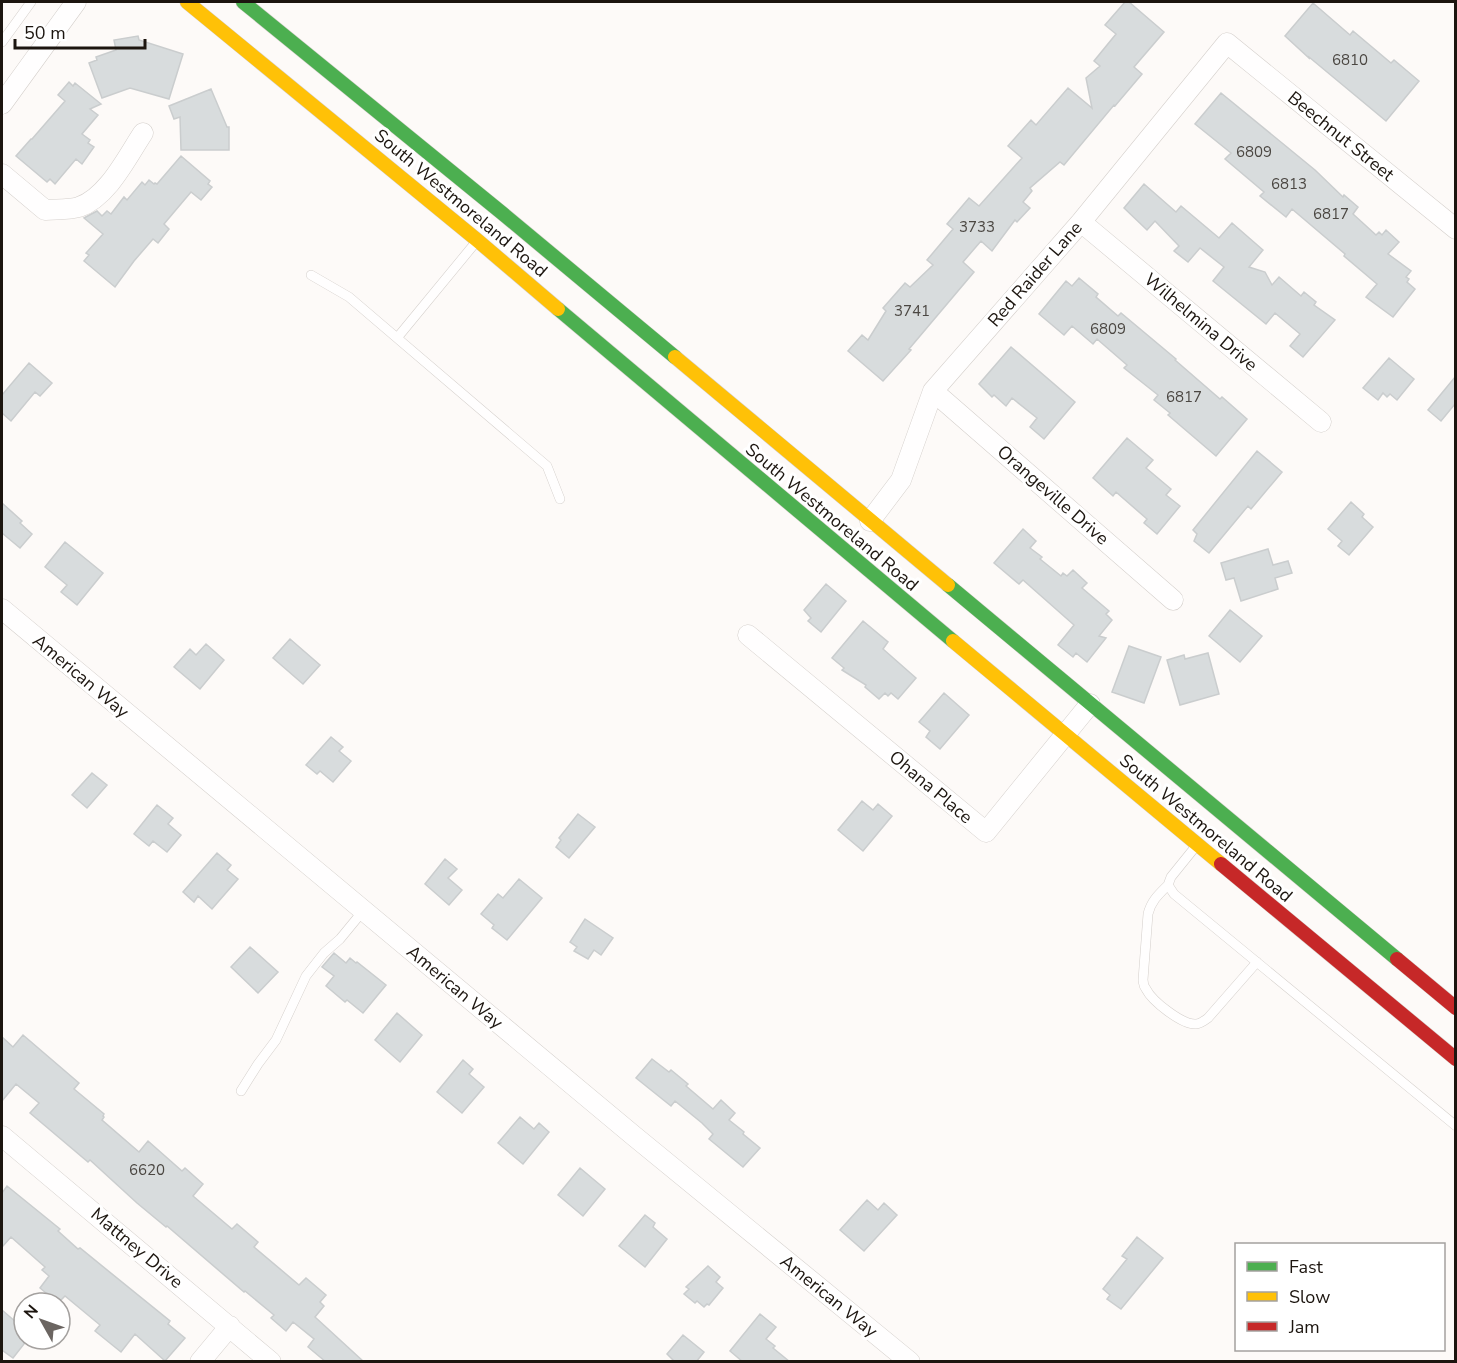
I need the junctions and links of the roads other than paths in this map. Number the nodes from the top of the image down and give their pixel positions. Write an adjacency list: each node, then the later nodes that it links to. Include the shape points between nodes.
1 (31, 2): 5 (lane)
2 (76, 2): 7 (street)
3 (187, 2): 11 (main road, South Westmoreland Road)
4 (243, 2): 11 (main road, South Westmoreland Road)
5 (2, 42)
6 (1227, 43): 10 (street, Red Raider Lane); 12 (street, Beechnut Street)
7 (2, 104)
8 (143, 133): 9 (street, via 114,177 94,199 78,208 45,210)
9 (2, 174)
10 (1081, 222): 15 (street, Red Raider Lane); 16 (street, Wilhelmina Drive)
11 (490, 226): 14 (lane); 18 (main road, South Westmoreland Road); 23 (main road, South Westmoreland Road, via 848,547)
12 (1455, 229)
13 (311, 275): 14 (lane, via 349,297)
14 (397, 338): 17 (lane, via 548,466)
15 (933, 391): 18 (street, Red Raider Lane, via 901,480); 19 (street, Orangeville Drive)
16 (1321, 422)
17 (560, 499)
18 (867, 525): 22 (main road, South Westmoreland Road)
19 (1173, 600)
20 (2, 609): 26 (street, American Way)
21 (748, 635): 23 (street, Ohana Place, via 986,832)
22 (1090, 704): 23 (street, Ohana Place); 28 (main road, South Westmoreland Road, via 1235,831)
23 (1065, 735): 24 (main road, South Westmoreland Road)
24 (1198, 844): 25 (lane); 29 (main road, South Westmoreland Road, via 1217,854)
25 (1168, 885): 27 (lane); 27 (lane, via 1149,907 1143,972 1146,991 1159,1003 1181,1021 1198,1024 1208,1018)
26 (363, 911): 30 (lane, via 306,976 276,1040); 36 (street, American Way)
27 (1257, 962): 31 (lane)
28 (1455, 1008)
29 (1455, 1059)
30 (241, 1091)
31 (1455, 1126)
32 (2, 1136): 33 (street, Mattney Drive)
33 (230, 1326): 34 (street); 35 (street, Mattney Drive)
34 (200, 1362)
35 (271, 1362)
36 (910, 1362)

